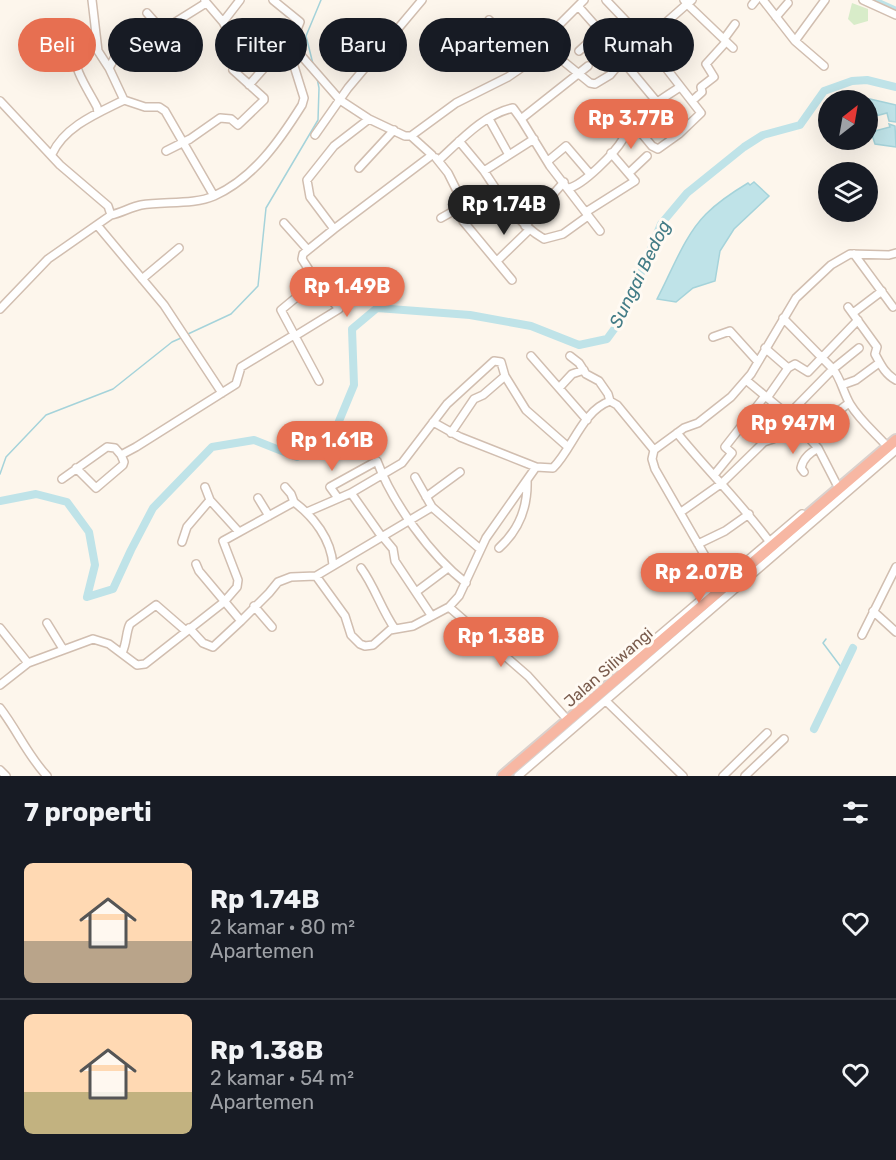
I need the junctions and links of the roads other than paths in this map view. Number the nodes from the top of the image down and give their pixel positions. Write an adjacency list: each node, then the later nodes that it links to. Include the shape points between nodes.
1 (92, 0): 16 (street)
2 (240, 0): 20 (street)
3 (273, 0): 21 (street)
4 (422, 0): 50 (street)
5 (606, 0): 24 (street)
6 (763, 0): 15 (street)
7 (825, 0): 29 (street)
8 (863, 0): 14 (street)
9 (205, 1): 18 (street); 19 (street)
10 (688, 2): 25 (street); 27 (street)
11 (581, 3): 22 (street); 23 (street)
12 (788, 3): 15 (street)
13 (147, 13): 17 (street)
14 (896, 15)
15 (776, 17): 29 (street)
16 (94, 18)
17 (151, 18)
18 (180, 18)
19 (220, 18)
20 (226, 18)
21 (295, 18)
22 (566, 18)
23 (592, 18)
24 (623, 18)
25 (670, 18)
26 (735, 24): 27 (street)
27 (725, 40): 31 (street); 53 (street, via 705,64 714,77 700,87 702,93)
28 (96, 41): 34 (street)
29 (795, 41): 35 (street)
30 (583, 47): 32 (street)
31 (733, 48)
32 (579, 51)
33 (307, 62): 50 (street)
34 (108, 66)
35 (824, 66)
36 (571, 68): 47 (street)
37 (583, 70): 47 (street)
38 (80, 72): 55 (street)
39 (111, 72): 51 (street)
40 (235, 72): 48 (street)
41 (262, 72): 48 (street)
42 (294, 72): 80 (street, via 303,93 302,105 259,163)
43 (514, 72): 62 (street, via 456,103)
44 (612, 72): 47 (street, via 597,84)
45 (633, 72): 54 (street)
46 (669, 72): 49 (street)
47 (578, 74): 58 (street)
48 (249, 85): 64 (street, via 264,99 238,124 220,118)
49 (680, 87): 53 (street); 54 (street)
50 (340, 99): 56 (street); 61 (street)
51 (124, 100): 55 (street); 64 (street, via 163,109)
52 (0, 101): 68 (street)
53 (692, 101): 59 (street, via 700,114 658,149)
54 (657, 102): 59 (street)
55 (98, 113): 68 (street, via 69,131)
56 (369, 119): 60 (street); 89 (street, via 334,146 307,180 310,197)
57 (489, 119): 58 (street, via 510,108); 65 (street); 70 (street)
58 (521, 119): 63 (street)
59 (633, 123): 67 (street)
60 (394, 130): 62 (street); 74 (street)
61 (315, 135)
62 (411, 136): 69 (street)
63 (534, 139): 70 (street); 73 (street)
64 (184, 141): 66 (street); 80 (street)
65 (459, 141): 72 (street); 75 (street)
66 (166, 151)
67 (611, 153): 76 (street); 77 (street)
68 (52, 154): 83 (street, via 108,206)
69 (432, 155): 72 (street); 89 (street)
70 (509, 155): 75 (street)
71 (647, 156): 76 (street)
72 (439, 160): 81 (street, via 458,193)
73 (548, 161): 77 (street, via 566,146); 78 (street)
74 (359, 168)
75 (484, 171): 79 (street)
76 (629, 173): 82 (street, via 633,183)
77 (590, 174): 78 (street, via 579,185)
78 (566, 185): 82 (street); 88 (street)
79 (499, 193): 85 (street); 88 (street)
80 (214, 194): 83 (street, via 203,200 141,205)
81 (456, 209): 84 (street); 85 (street)
82 (587, 214): 88 (street, via 563,234 545,239); 90 (street)
83 (111, 215): 87 (street)
84 (441, 218)
85 (463, 220): 95 (street)
86 (284, 223): 92 (street)
87 (97, 225): 96 (street); 102 (street, via 48,259)
88 (527, 228): 95 (street)
89 (334, 229): 92 (street)
90 (600, 231)
91 (179, 248): 96 (street)
92 (308, 250): 98 (street, via 302,259)
93 (854, 254): 94 (street); 99 (street); 104 (street, via 821,273)
94 (896, 254)
95 (497, 261): 97 (street)
96 (142, 279): 126 (street, via 164,305)
97 (512, 280)
98 (316, 281): 106 (street, via 281,310); 106 (street, via 339,309)
99 (882, 291): 101 (street); 103 (street)
100 (848, 307): 103 (street)
101 (893, 307)
102 (0, 309)
103 (853, 314): 105 (street)
104 (783, 318): 108 (street); 112 (street)
105 (858, 320): 112 (street); 114 (street, via 880,344 875,354)
106 (295, 336): 121 (street); 126 (street, via 242,367 236,384)
107 (713, 337): 113 (street, via 730,331)
108 (765, 348): 113 (street); 115 (street)
109 (860, 348): 116 (street)
110 (531, 356): 125 (street)
111 (570, 356): 117 (street)
112 (821, 357): 115 (street, via 808,372 798,364); 116 (street)
113 (758, 362): 120 (street)
114 (879, 363): 119 (street); 123 (street)
115 (788, 368): 127 (street)
116 (833, 369): 123 (street); 130 (street)
117 (584, 370): 122 (street); 125 (street, via 572,374)
118 (505, 376): 133 (street, via 497,361 447,404); 134 (street, via 474,399); 138 (street, via 526,410)
119 (895, 378)
120 (746, 380): 127 (street); 135 (street, via 710,414)
121 (319, 381)
122 (599, 381): 124 (street); 128 (street)
123 (842, 385): 129 (street)
124 (592, 386)
125 (559, 388): 132 (street)
126 (222, 393): 142 (street)
127 (766, 397): 130 (street); 148 (street, via 726,447 732,453)
128 (609, 400): 132 (street); 140 (street)
129 (849, 403): 131 (street); 137 (street)
130 (790, 417): 139 (street); 153 (street, via 773,439 764,442)
131 (830, 418)
132 (587, 420): 138 (street)
133 (433, 422): 134 (street); 147 (street, via 406,459)
134 (451, 433): 143 (street)
135 (677, 433): 140 (street); 148 (street)
136 (896, 434): 137 (street)
137 (892, 443): 152 (highway, Jalan Siliwangi)
138 (568, 447): 143 (street, via 553,468)
139 (818, 448): 146 (street, via 803,462); 154 (street)
140 (654, 450): 165 (street, via 655,469)
141 (896, 450): 152 (street)
142 (121, 455): 144 (street, via 107,447); 144 (street, via 123,465 96,488)
143 (536, 467): 151 (street)
144 (76, 468): 150 (street)
145 (460, 472): 158 (street)
146 (804, 472)
147 (382, 474): 157 (street); 160 (street, via 377,461 330,488); 169 (street)
148 (714, 475): 153 (street)
149 (415, 477): 158 (street)
150 (62, 479)
151 (526, 480): 175 (street, via 525,508 513,533); 176 (street)
152 (851, 480): 154 (street); 168 (highway, Jalan Siliwangi); 171 (street)
153 (722, 483): 165 (street); 166 (street)
154 (837, 484): 177 (street)
155 (205, 487): 161 (street)
156 (285, 487): 162 (street)
157 (351, 493): 160 (street); 172 (street)
158 (426, 497): 163 (street)
159 (258, 498): 167 (street)
160 (338, 498): 164 (street)
161 (210, 500): 170 (street); 173 (street, via 187,527)
162 (294, 502): 164 (street); 167 (street)
163 (432, 507): 169 (street); 176 (street)
164 (307, 512): 179 (street, via 326,540)
165 (681, 512): 174 (street)
166 (749, 514): 174 (street); 177 (street)
167 (269, 516): 170 (street)
168 (810, 517): 171 (highway, Jalan Siliwangi); 177 (highway, Jalan Siliwangi)
169 (410, 520): 172 (street); 182 (street)
170 (239, 532): 187 (street, via 223,542 239,584)
171 (797, 533): 177 (highway, Jalan Siliwangi)
172 (383, 537): 179 (street); 186 (street)
173 (182, 542)
174 (698, 544): 184 (street)
175 (499, 548)
176 (480, 549): 185 (street)
177 (768, 550): 184 (street); 204 (street); 209 (highway, Jalan Siliwangi); 215 (highway, Jalan Siliwangi)
178 (196, 564): 187 (street)
179 (333, 566): 183 (street)
180 (896, 567): 190 (street)
181 (362, 568): 197 (street)
182 (448, 568): 185 (street); 186 (street)
183 (316, 576): 188 (street, via 282,579); 197 (street, via 360,644 374,645)
184 (720, 582): 206 (street)
185 (466, 583): 189 (street)
186 (416, 592): 191 (street)
187 (224, 602): 192 (street); 196 (street)
188 (254, 606): 192 (street); 194 (street)
189 (449, 607): 191 (street); 206 (street, via 528,676)
190 (873, 611): 198 (street); 199 (street)
191 (431, 615): 197 (street, via 408,628)
192 (241, 621): 196 (street, via 213,647)
193 (47, 623): 200 (street)
194 (272, 627)
195 (0, 628): 202 (street)
196 (188, 629): 201 (street, via 141,666); 201 (street, via 156,605 127,628)
197 (396, 629)
198 (896, 632)
199 (862, 634)
200 (63, 649): 201 (street, via 93,639); 202 (street)
201 (122, 653)
202 (28, 663): 203 (street)
203 (0, 685)
204 (606, 701): 216 (street); 217 (street)
205 (0, 708): 212 (street)
206 (565, 717): 209 (street)
207 (767, 733): 218 (street)
208 (784, 739): 219 (street)
209 (536, 746): 213 (street); 214 (highway, Jalan Siliwangi)
210 (0, 770): 211 (street)
211 (6, 776)
212 (47, 776)
213 (497, 776)
214 (504, 776)
215 (513, 776)
216 (518, 776)
217 (683, 776)
218 (723, 776)
219 (745, 776)

